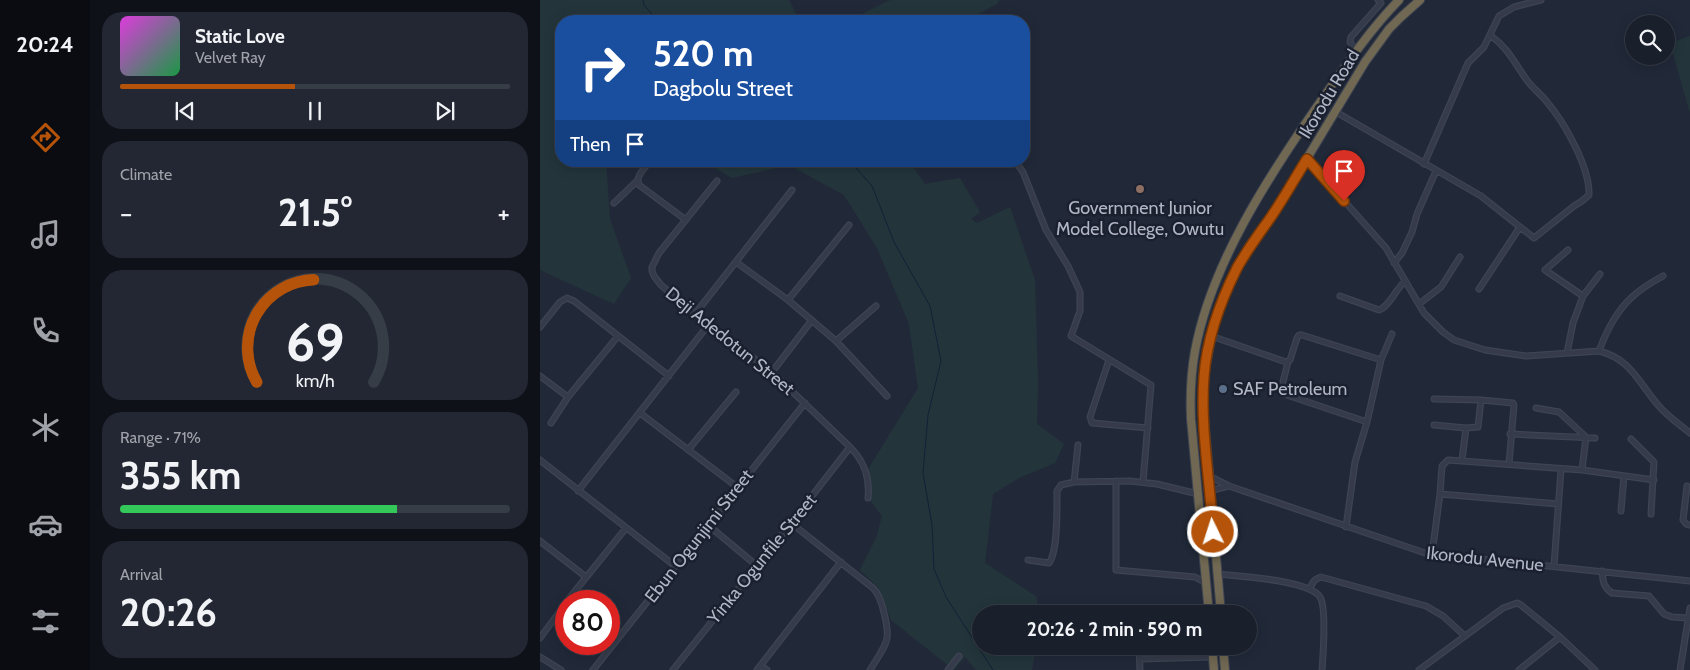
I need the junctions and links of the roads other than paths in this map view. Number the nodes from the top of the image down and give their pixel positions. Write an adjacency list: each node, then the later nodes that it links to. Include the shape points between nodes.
1 (1378, 0): 6 (street, via 1381,3 1351,38)
2 (1399, 0): 6 (highway, Ikorodu Road)
3 (1420, 0): 7 (highway, Ikorodu Road, via 1400,16 1376,46)
4 (1540, 0): 5 (street, via 1504,12)
5 (1490, 35): 9 (street, via 1484,47 1468,63); 19 (street, via 1502,43 1527,81 1548,102 1581,159 1589,190 1589,195 1582,202 1537,237 1532,237)
6 (1356, 51): 86 (highway, Ikorodu Road, via 1254,204 1209,298 1195,352 1190,400)
7 (1336, 112): 8 (highway, Ikorodu Road); 9 (street)
8 (1307, 159): 23 (street, via 1386,248); 39 (highway, Ikorodu Road, via 1238,267 1220,306)
9 (1424, 164): 12 (street)
10 (645, 167): 13 (street)
11 (1019, 167): 43 (street, via 1046,230 1080,292 1080,311 1071,336)
12 (1436, 171): 19 (street, via 1481,196); 23 (street, via 1406,246)
13 (637, 181): 16 (street); 17 (street)
14 (717, 181): 17 (street, Deji Adedotun Street)
15 (792, 190): 22 (street)
16 (614, 203)
17 (686, 220): 33 (street, Deji Adedotun Street, via 658,253 652,271 661,285)
18 (849, 225): 30 (street)
19 (1520, 227): 27 (street)
20 (1568, 250): 29 (street, via 1544,270)
21 (1460, 257): 31 (street, via 1441,287)
22 (736, 262): 30 (street); 33 (street)
23 (1394, 263): 26 (street)
24 (1600, 274): 29 (street)
25 (1663, 276): 41 (street, via 1638,291 1624,305)
26 (1405, 281): 28 (street, via 1387,306 1379,310); 31 (street)
27 (1479, 289)
28 (1340, 296)
29 (1583, 296): 42 (street)
30 (788, 300): 34 (street)
31 (1419, 304): 42 (street, via 1443,332 1467,345 1526,356)
32 (876, 306): 40 (street)
33 (695, 314): 35 (street, Deji Adedotun Street)
34 (812, 320): 40 (street); 46 (street)
35 (709, 324): 46 (street, Deji Adedotun Street); 48 (street)
36 (540, 327): 38 (street, via 567,298)
37 (1392, 334): 44 (street)
38 (618, 336): 48 (street); 51 (street)
39 (1211, 336): 45 (street); 75 (highway, Ikorodu Road, via 1204,375)
40 (836, 341): 50 (street)
41 (1599, 351): 42 (street); 62 (street, via 1626,364 1656,404)
42 (1567, 353)
43 (1109, 360): 60 (street, via 1150,385); 60 (street, via 1090,417 1092,423)
44 (1381, 360): 45 (street, via 1302,335 1297,338); 57 (street)
45 (1288, 362): 57 (street, via 1281,390 1284,394)
46 (772, 372): 54 (street, Deji Adedotun Street)
47 (540, 376): 51 (street)
48 (669, 376): 56 (street)
49 (736, 392): 69 (street)
50 (887, 396)
51 (568, 398): 58 (street)
52 (1434, 399): 53 (street)
53 (1481, 400): 61 (street, via 1478,427); 63 (street, via 1513,403)
54 (806, 403): 68 (street, Deji Adedotun Street); 83 (street, Ebun Ogunjimi Street)
55 (1536, 408): 64 (street, via 1559,412)
56 (640, 413): 69 (street); 84 (street)
57 (1367, 422): 95 (street, via 1354,462)
58 (551, 424)
59 (1434, 425): 61 (street)
60 (1148, 428): 80 (street)
61 (1466, 428): 71 (street)
62 (1690, 433)
63 (1510, 434): 64 (street); 72 (street)
64 (1586, 437): 65 (street); 74 (street)
65 (1595, 438)
66 (1631, 440): 77 (street, via 1653,459)
67 (1078, 445): 79 (street)
68 (850, 447): 88 (street, Deji Adedotun Street, via 868,476); 92 (street, Yinka Ogunfile Street)
69 (688, 450): 83 (street)
70 (540, 460): 84 (street)
71 (1462, 460): 72 (street); 87 (street, via 1448,460 1442,466)
72 (1508, 464): 73 (street)
73 (1561, 470): 74 (street); 89 (street)
74 (1582, 470): 76 (street)
75 (1208, 476): 81 (street, Ikorodu Avenue); 85 (highway, Ikorodu Road)
76 (1624, 476): 77 (street); 90 (street)
77 (1654, 480): 91 (street)
78 (1116, 481): 79 (street); 80 (street); 108 (street, via 1116,570 1195,577)
79 (1074, 482): 99 (street, via 1061,485 1057,491 1051,561)
80 (1143, 482): 86 (street)
81 (1229, 486): 85 (street); 95 (street, Ikorodu Avenue)
82 (1686, 486): 94 (street, via 1683,520)
83 (737, 487): 93 (street, Ebun Ogunjimi Street)
84 (578, 491): 96 (street)
85 (1209, 491): 105 (highway, Ikorodu Road)
86 (1198, 494): 108 (highway, Ikorodu Road)
87 (1440, 494): 89 (street); 98 (street)
88 (868, 498)
89 (1558, 504): 103 (street)
90 (1621, 511)
91 (1651, 514)
92 (791, 523): 100 (street); 101 (street, Yinka Ogunfile Street)
93 (708, 525): 101 (street); 102 (street, Ebun Ogunjimi Street)
94 (1690, 525)
95 (1346, 527): 98 (street, Ikorodu Avenue)
96 (626, 528): 102 (street); 106 (street)
97 (540, 541): 106 (street)
98 (1432, 554): 103 (street, Ikorodu Avenue)
99 (1028, 560)
100 (841, 562): 125 (street); 130 (street, via 877,592 884,615 888,638)
101 (756, 565): 128 (street, Yinka Ogunfile Street)
102 (675, 566): 127 (street, Ebun Ogunjimi Street)
103 (1554, 566): 104 (street, Ikorodu Avenue)
104 (1602, 571): 107 (street, Ikorodu Avenue); 115 (street, via 1603,585 1612,593 1649,596 1664,614)
105 (1217, 574): 109 (street, via 1290,583); 112 (highway, Ikorodu Road)
106 (586, 577): 110 (street)
107 (1690, 581)
108 (1207, 583): 111 (highway, Ikorodu Road)
109 (1310, 589): 116 (street, via 1313,581 1320,577 1426,606); 135 (street, via 1322,603)
110 (576, 590)
111 (1209, 605)
112 (1220, 605)
113 (1690, 608): 115 (street)
114 (555, 618): 118 (street)
115 (1688, 618): 139 (street)
116 (1465, 636): 117 (street, via 1503,608 1516,603); 136 (street)
117 (1560, 637): 137 (street); 138 (street)
118 (540, 638)
119 (1140, 655): 124 (street)
120 (1224, 655): 134 (highway)
121 (958, 656): 131 (street)
122 (540, 657): 126 (street)
123 (1213, 657): 124 (street); 133 (highway)
124 (1140, 659): 132 (street)
125 (759, 668): 129 (street)
126 (562, 670)
127 (593, 670)
128 (673, 670)
129 (767, 670)
130 (870, 670)
131 (948, 670)
132 (1140, 670)
133 (1214, 670)
134 (1225, 670)
135 (1323, 670)
136 (1419, 670)
137 (1519, 670)
138 (1596, 670)
139 (1680, 670)

